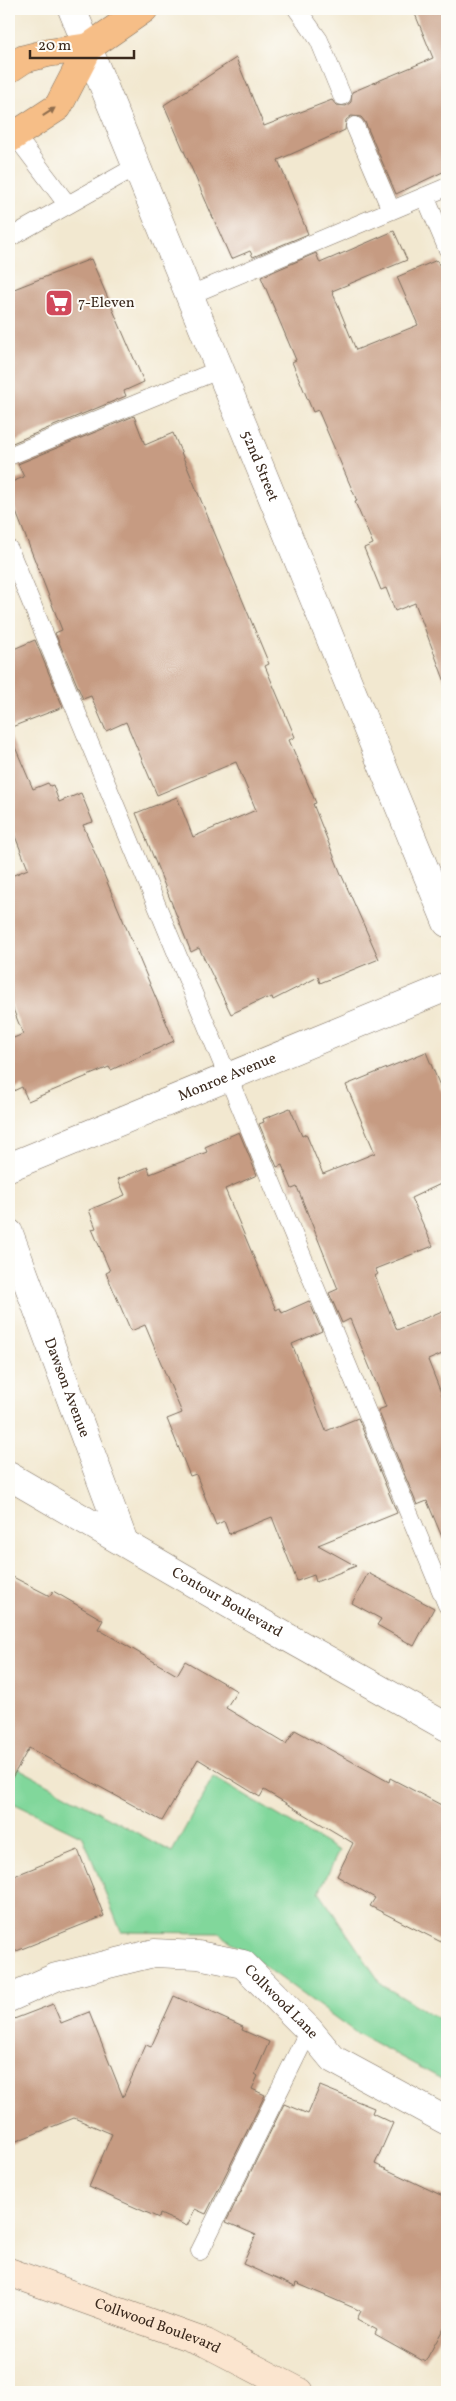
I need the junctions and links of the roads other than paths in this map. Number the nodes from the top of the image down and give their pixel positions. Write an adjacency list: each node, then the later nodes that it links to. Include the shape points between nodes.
1 (72, 9): 4 (street, 52nd Street)
2 (144, 9): 4 (main road)
3 (297, 9): 6 (lane, via 319,40)
4 (89, 47): 5 (main road, via 32,57); 8 (main road, one-way to 4, via 58,107); 9 (street, 52nd Street)
5 (9, 69)
6 (342, 96)
7 (355, 126): 13 (lane)
8 (12, 137): 12 (lane)
9 (137, 166): 12 (lane); 16 (street, 52nd Street)
10 (447, 187): 11 (lane)
11 (426, 196): 13 (lane); 15 (lane)
12 (67, 204): 14 (lane)
13 (391, 210): 16 (lane)
14 (9, 238)
15 (447, 248)
16 (190, 295): 17 (street, 52nd Street)
17 (221, 369): 18 (lane); 20 (street, 52nd Street)
18 (9, 456)
19 (9, 549): 22 (lane)
20 (447, 923)
21 (447, 987): 22 (street, Monroe Avenue)
22 (228, 1076): 23 (street, Monroe Avenue); 27 (lane)
23 (9, 1167)
24 (9, 1232): 26 (street, Dawson Avenue)
25 (9, 1476): 26 (street, Contour Boulevard)
26 (124, 1542): 28 (street, Contour Boulevard)
27 (447, 1605)
28 (447, 1727)
29 (9, 1998): 30 (street, Collwood Lane, via 56,1978 154,1953 198,1955 243,1964)
30 (309, 2030): 31 (street, Collwood Lane, via 333,2059); 32 (lane)
31 (447, 2121)
32 (200, 2250)
33 (9, 2272): 34 (main road, Collwood Boulevard, via 206,2343)
34 (300, 2392)

